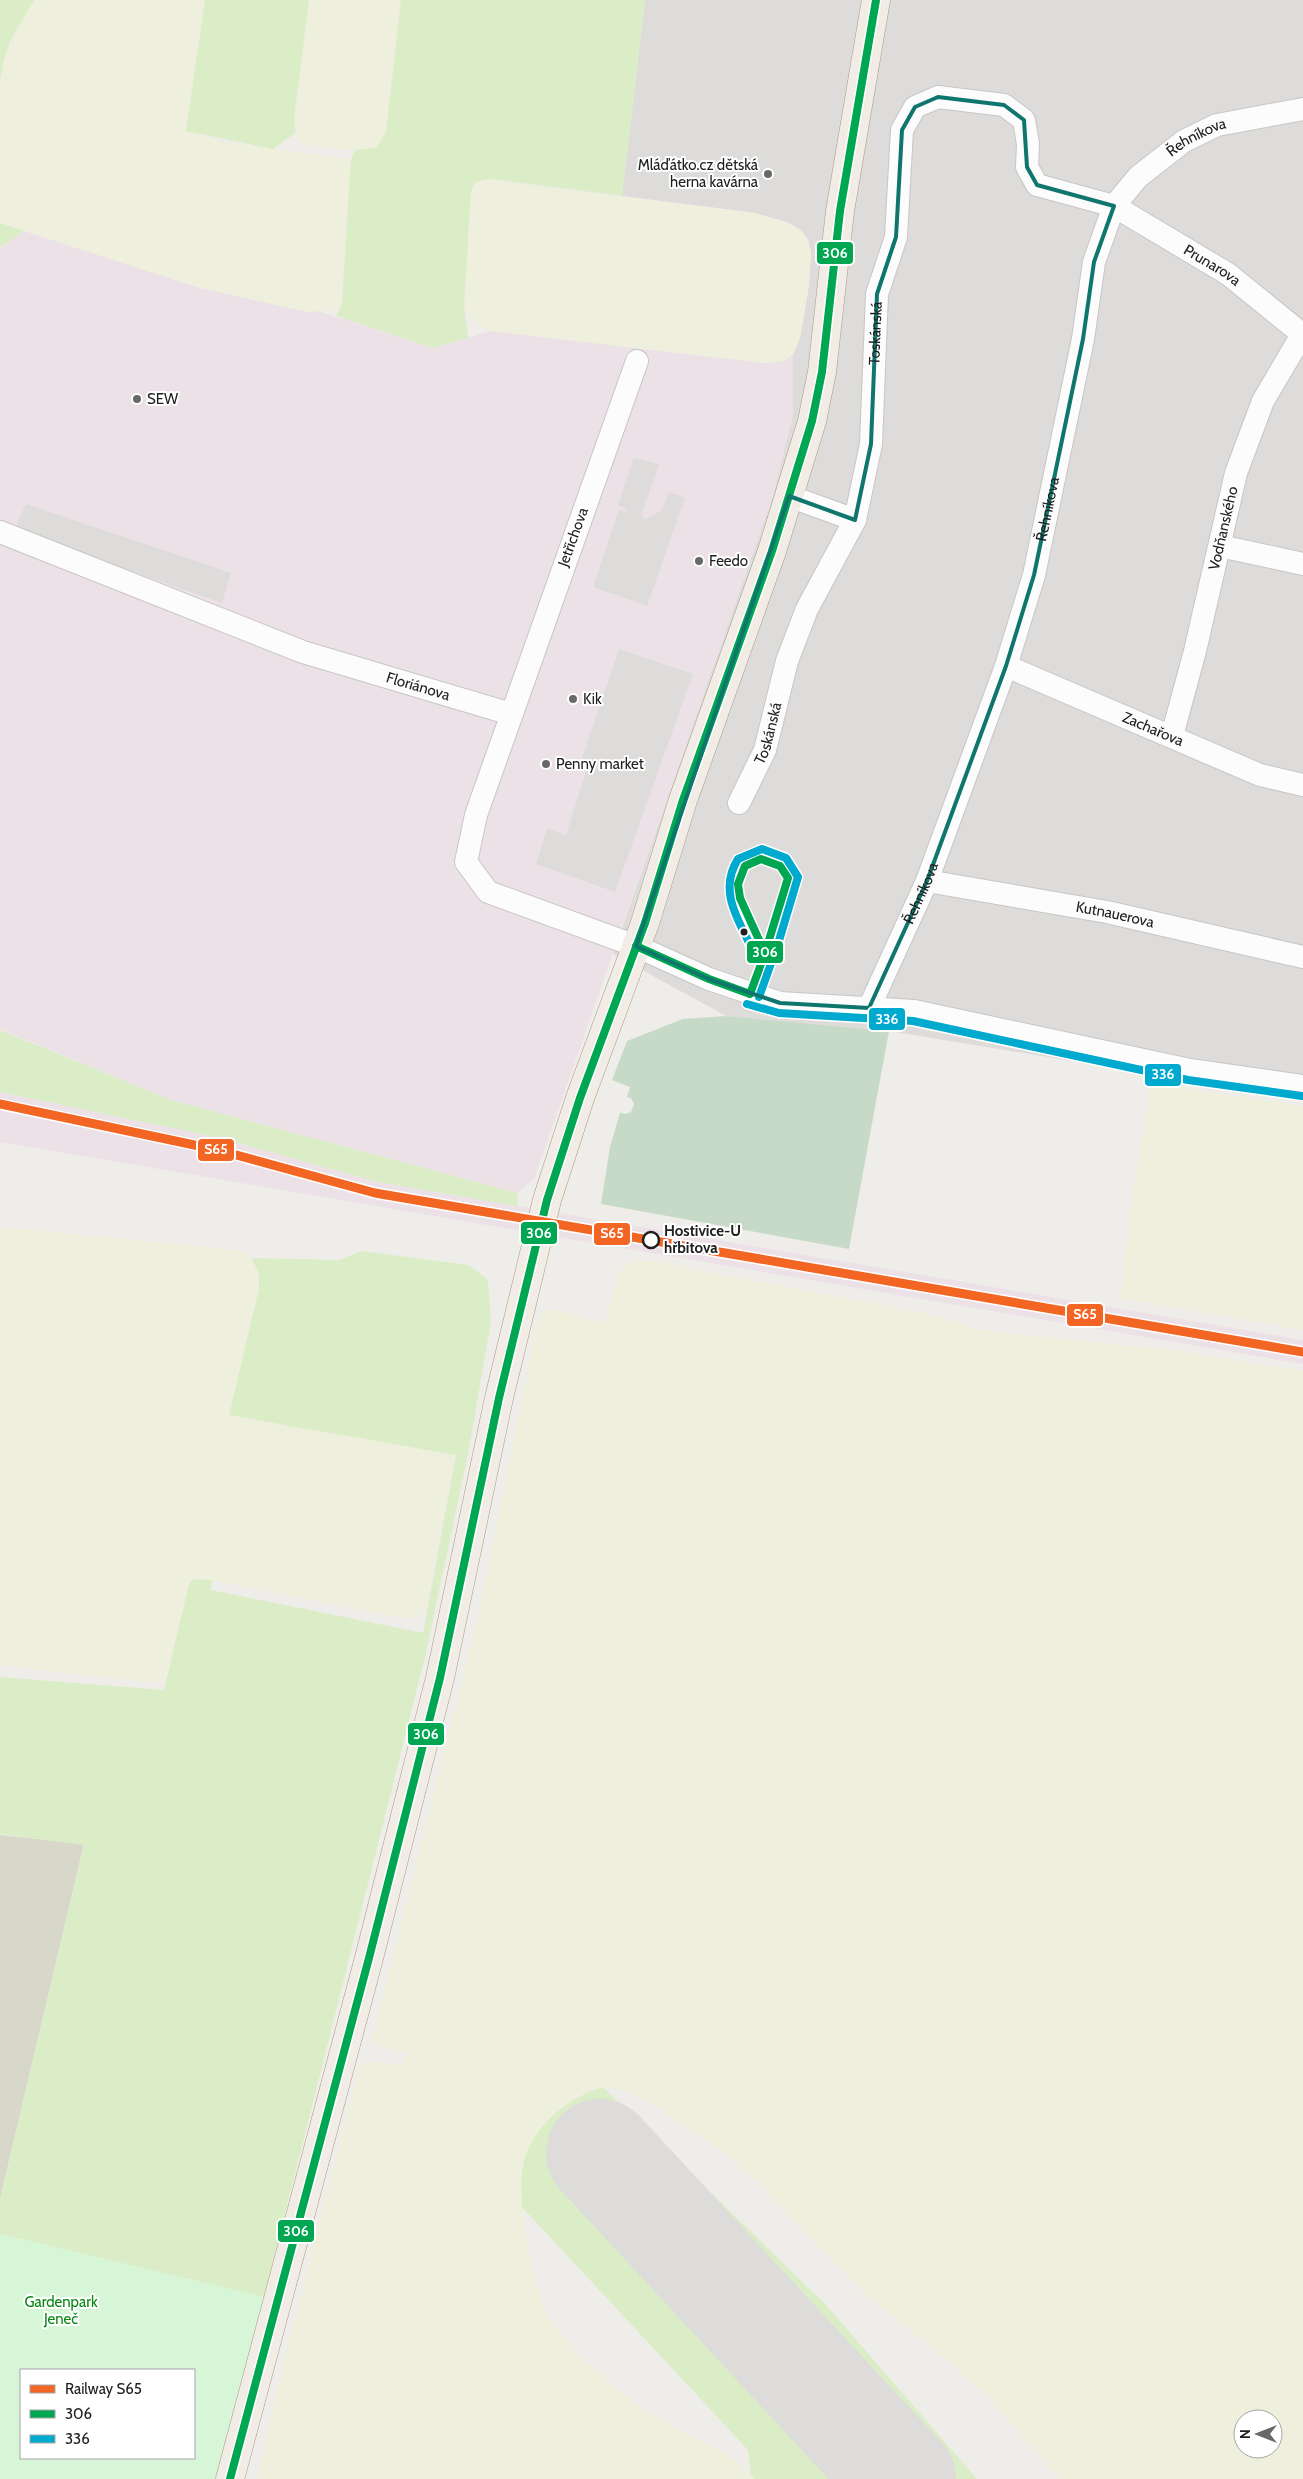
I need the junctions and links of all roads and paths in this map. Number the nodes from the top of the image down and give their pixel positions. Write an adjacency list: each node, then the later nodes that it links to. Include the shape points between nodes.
1 (876, 0): 6 (main road, via 840,211 822,372 812,421)
2 (1303, 109): 3 (street, Řehníkova, via 1217,125 1184,141 1138,177)
3 (1114, 206): 4 (street, Prunarova, via 1228,274); 7 (street, Toskánská, via 1037,185 1026,168 1028,144 1024,120 1004,105 938,96 915,107 902,130 896,237 877,294 871,444); 11 (street, Řehníkova, via 1094,262 1083,339 1034,575)
4 (1303, 333): 9 (street, Vodňanského, via 1260,410 1236,473)
5 (637, 361): 12 (street, Jetřichova)
6 (789, 496): 7 (street); 17 (main road)
7 (855, 520): 15 (street, Toskánská, via 807,609 787,660 765,750)
8 (0, 532): 12 (street, Floriánova, via 303,652)
9 (1220, 546): 10 (street); 13 (street, Vodňanského)
10 (1303, 564)
11 (1006, 666): 13 (street, Zachařova); 16 (street, Řehníkova)
12 (511, 714): 17 (street, via 476,815 466,862 488,892)
13 (1172, 736): 14 (street, Zachařova, via 1260,775)
14 (1303, 786)
15 (739, 803)
16 (927, 881): 18 (street, Kutnauerova, via 1107,912); 19 (street, Řehníkova)
17 (636, 946): 19 (street, via 709,979 780,1003); 21 (main road, via 546,1200 501,1388 452,1625 369,1958)
18 (1303, 957)
19 (869, 1008): 20 (street, via 914,1011 1190,1070)
20 (1303, 1086)
21 (230, 2479)

